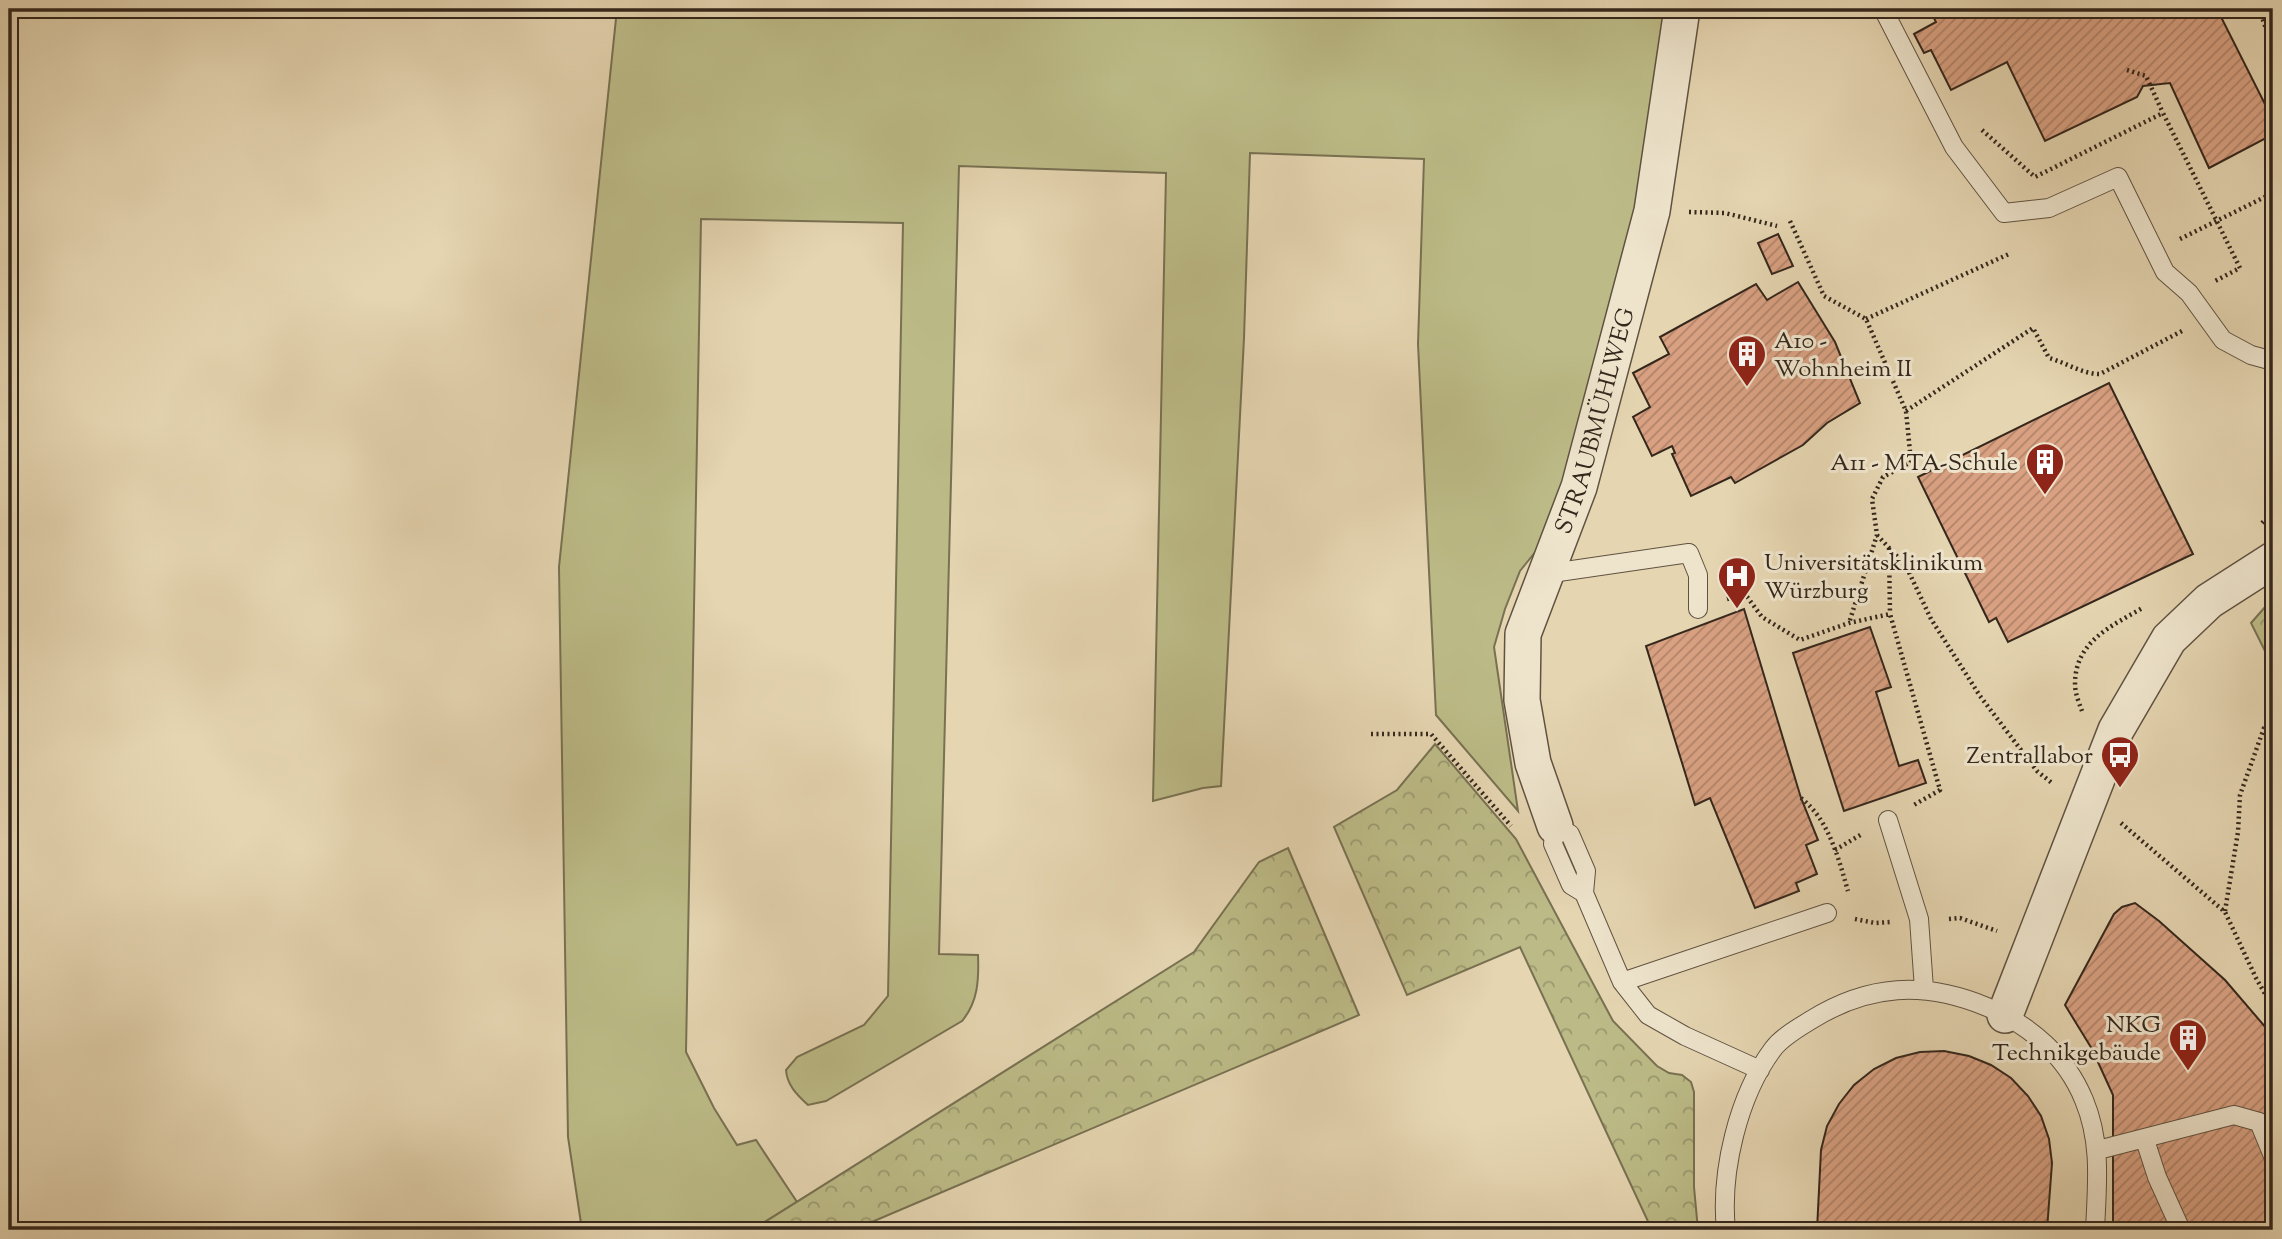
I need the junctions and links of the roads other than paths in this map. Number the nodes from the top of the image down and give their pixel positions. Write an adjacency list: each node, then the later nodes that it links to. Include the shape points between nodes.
1 (1682, 9): 5 (street, STRAUBMÜHLWEG, via 1652,211 1579,487)
2 (1883, 9): 3 (lane, via 1954,147 2004,213 2049,208 2118,177 2165,272 2189,293 2223,340)
3 (2273, 361)
4 (2273, 560): 12 (street, via 2209,601 2169,639 2116,730)
5 (1545, 574): 6 (lane, via 1689,553 1698,575); 8 (street, STRAUBMÜHLWEG, via 1523,634 1522,700 1533,763)
6 (1698, 609)
7 (1888, 820): 11 (lane, via 1919,919)
8 (1555, 826): 10 (lane, STRAUBMÜHLWEG, via 1570,834 1586,871 1584,893)
9 (1827, 913): 10 (lane)
10 (1622, 982): 13 (lane, STRAUBMÜHLWEG, via 1648,1015)
11 (1924, 989): 12 (lane, via 1965,998); 13 (lane, via 1869,995 1825,1012 1774,1047)
12 (2005, 1015): 15 (lane, via 2037,1035 2070,1073 2084,1101)
13 (1760, 1070): 17 (lane, via 1730,1148)
14 (2145, 1140): 15 (lane); 16 (lane, via 2234,1115 2259,1122); 19 (lane)
15 (2098, 1150): 18 (lane)
16 (2273, 1156)
17 (1726, 1230)
18 (2095, 1230)
19 (2182, 1230)

